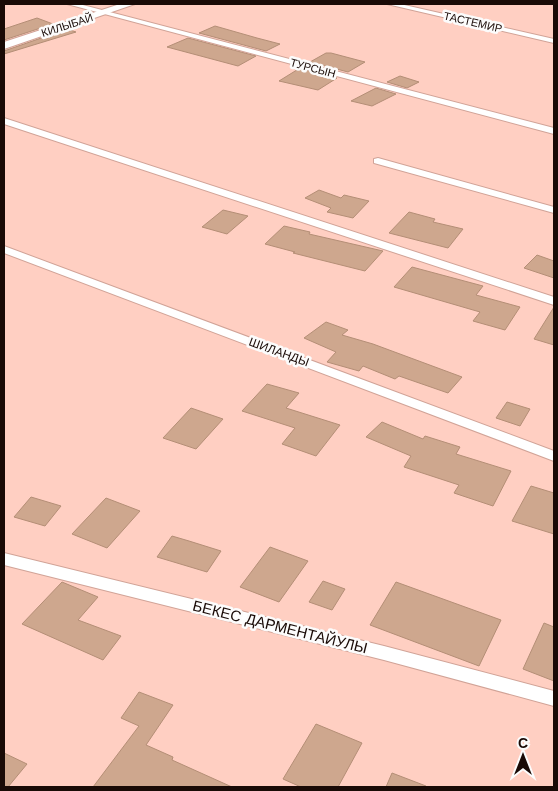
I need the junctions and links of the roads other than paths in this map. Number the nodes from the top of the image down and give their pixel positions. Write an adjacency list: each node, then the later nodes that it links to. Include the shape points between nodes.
1 (71, 4): 4 (street, ТУРСЫН)
2 (130, 4): 4 (street, КИЛЫБАЙ)
3 (392, 4): 5 (street, ТАСТЕМИР)
4 (103, 12): 6 (street, КИЛЫБАЙ); 8 (street, ТУРСЫН)
5 (554, 41)
6 (4, 46)
7 (4, 121): 12 (street)
8 (554, 131)
9 (378, 161): 10 (street)
10 (554, 210)
11 (4, 249): 13 (street, ШИЛАНДЫ)
12 (554, 301)
13 (554, 456)
14 (4, 558): 15 (street, БЕКЕС ДАРМЕНТАЙУЛЫ, via 384,653)
15 (554, 700)

